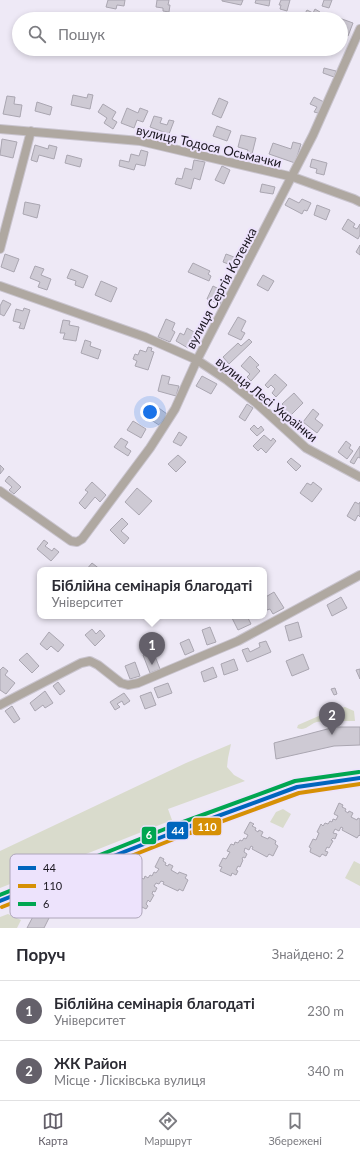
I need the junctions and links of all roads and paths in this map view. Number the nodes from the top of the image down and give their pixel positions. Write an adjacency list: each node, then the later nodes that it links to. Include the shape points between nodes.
1 (360, 29): 4 (street, вулиця Сергія Котенка)
2 (0, 129): 3 (street, вулиця Тодося Осьмачки)
3 (31, 131): 4 (street, вулиця Тодося Осьмачки, via 140,141); 6 (street)
4 (292, 177): 5 (street, вулиця Тодося Осьмачки); 8 (street, вулиця Сергія Котенка)
5 (360, 202)
6 (0, 249)
7 (0, 286): 8 (street, вулиця Лесі Українки, via 145,337)
8 (197, 360): 9 (street, вулиця Лесі Українки, via 228,380 306,448); 10 (street, вулиця Сергія Котенка, via 175,409 150,448 82,539 72,541)
9 (360, 477)
10 (0, 491)
11 (360, 575): 12 (street, via 238,641 138,683 121,683 90,661 81,663)
12 (0, 704)
13 (360, 778): 14 (street, via 297,787)
14 (119, 854)
15 (10, 897): 16 (street)
16 (0, 901)

